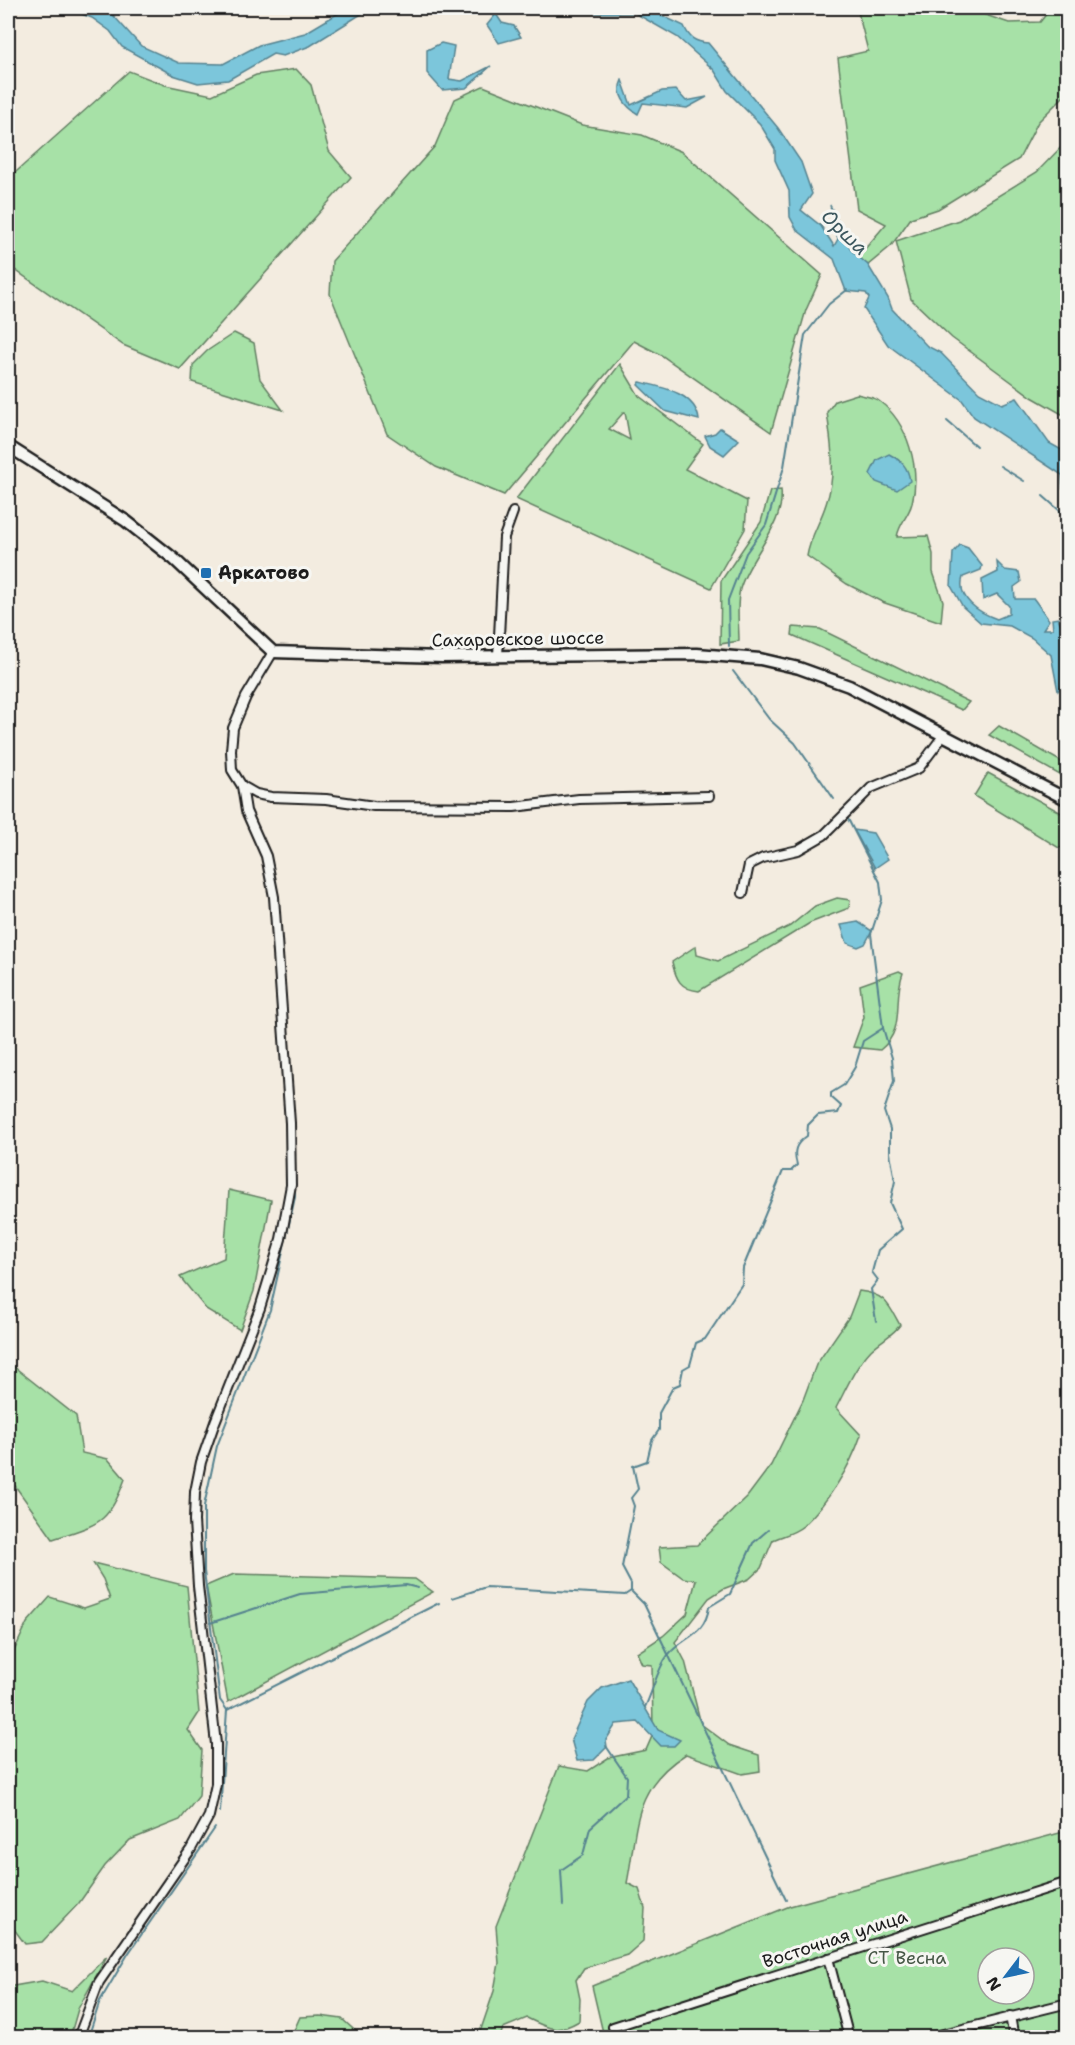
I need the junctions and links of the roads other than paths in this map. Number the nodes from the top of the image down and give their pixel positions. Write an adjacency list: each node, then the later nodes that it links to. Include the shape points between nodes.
1 (8, 447): 3 (main road, via 126,521 174,559)
2 (513, 512): 4 (street, via 504,537)
3 (273, 652): 4 (main road, Сахаровское шоссе); 6 (street, via 232,728 232,770)
4 (498, 656): 5 (main road, Сахаровское шоссе, via 697,654 759,658 837,681)
5 (943, 736): 8 (main road, Сахаровское шоссе); 9 (street, via 919,768 871,788 824,835 798,850 749,865)
6 (242, 786): 7 (street, via 255,794 272,797 374,806 514,807 579,799); 15 (street, via 246,811 270,871 274,897 291,1185 260,1308 215,1422 195,1492 198,1586 216,1744 216,1784 209,1816 99,1982)
7 (709, 796)
8 (1068, 800)
9 (743, 892)
10 (1068, 1882): 11 (street, Восточная улица)
11 (828, 1958): 14 (street, Восточная улица); 16 (street)
12 (1068, 2003): 13 (street)
13 (1010, 2016): 17 (street); 18 (street)
14 (613, 2027)
15 (78, 2037)
16 (849, 2037)
17 (927, 2037)
18 (1014, 2037)

